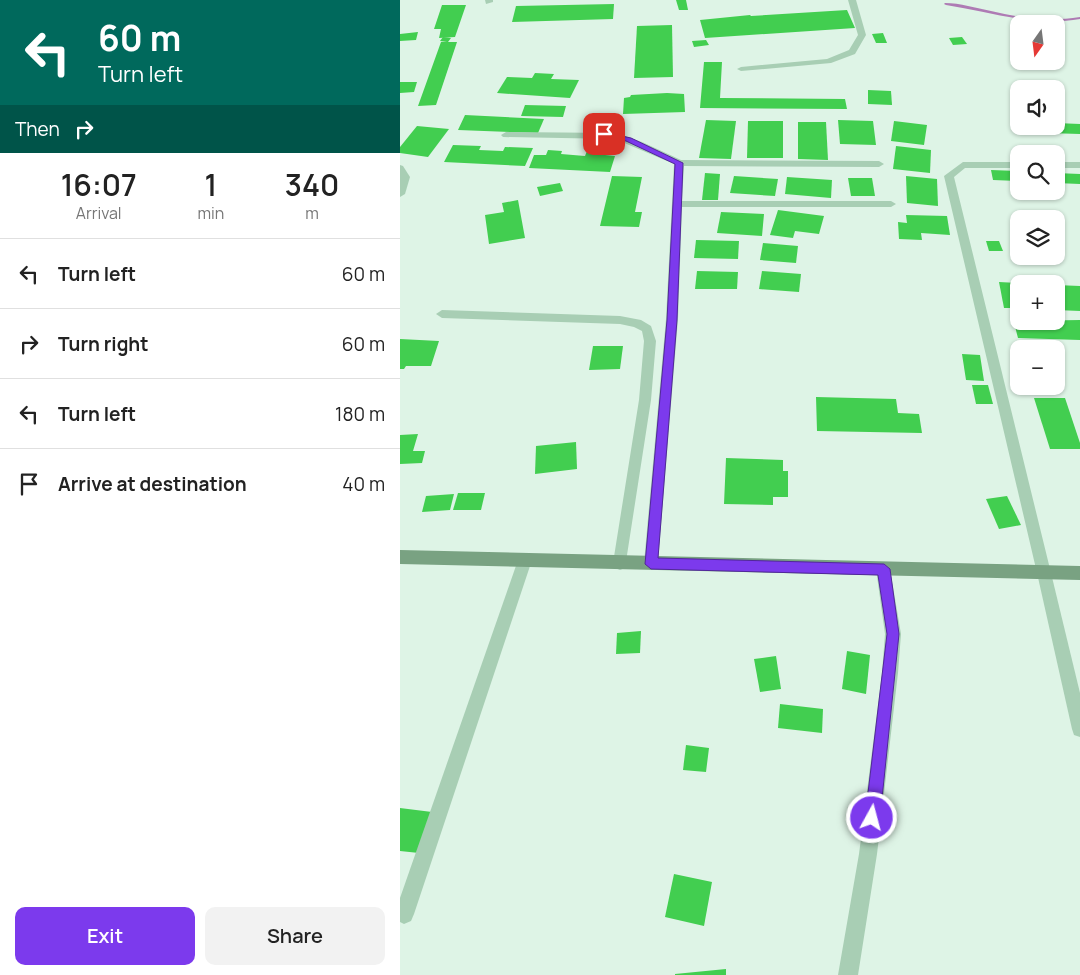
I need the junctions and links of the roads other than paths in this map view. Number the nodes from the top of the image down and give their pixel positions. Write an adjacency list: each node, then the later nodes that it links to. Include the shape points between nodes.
1 (852, 0): 2 (street, via 862,35 852,52 828,61)
2 (741, 69)
3 (506, 134): 4 (street, via 616,136)
4 (679, 163): 5 (street); 11 (street)
5 (879, 164)
6 (1010, 165): 19 (street, via 963,165 950,176)
7 (1065, 165): 8 (street)
8 (1080, 165)
9 (400, 168): 10 (street, via 405,178)
10 (400, 194)
11 (679, 204): 12 (street); 17 (street)
12 (891, 204)
13 (442, 314): 16 (street, via 620,320 637,323 647,329 650,341 645,400)
14 (400, 557): 15 (main road)
15 (525, 560): 16 (main road); 22 (street)
16 (620, 563): 17 (main road)
17 (651, 564): 18 (main road)
18 (884, 569): 19 (main road); 23 (street, via 893,634 890,673 868,854)
19 (1044, 573): 20 (main road); 21 (street)
20 (1080, 574)
21 (1080, 729)
22 (404, 914)
23 (848, 975)

